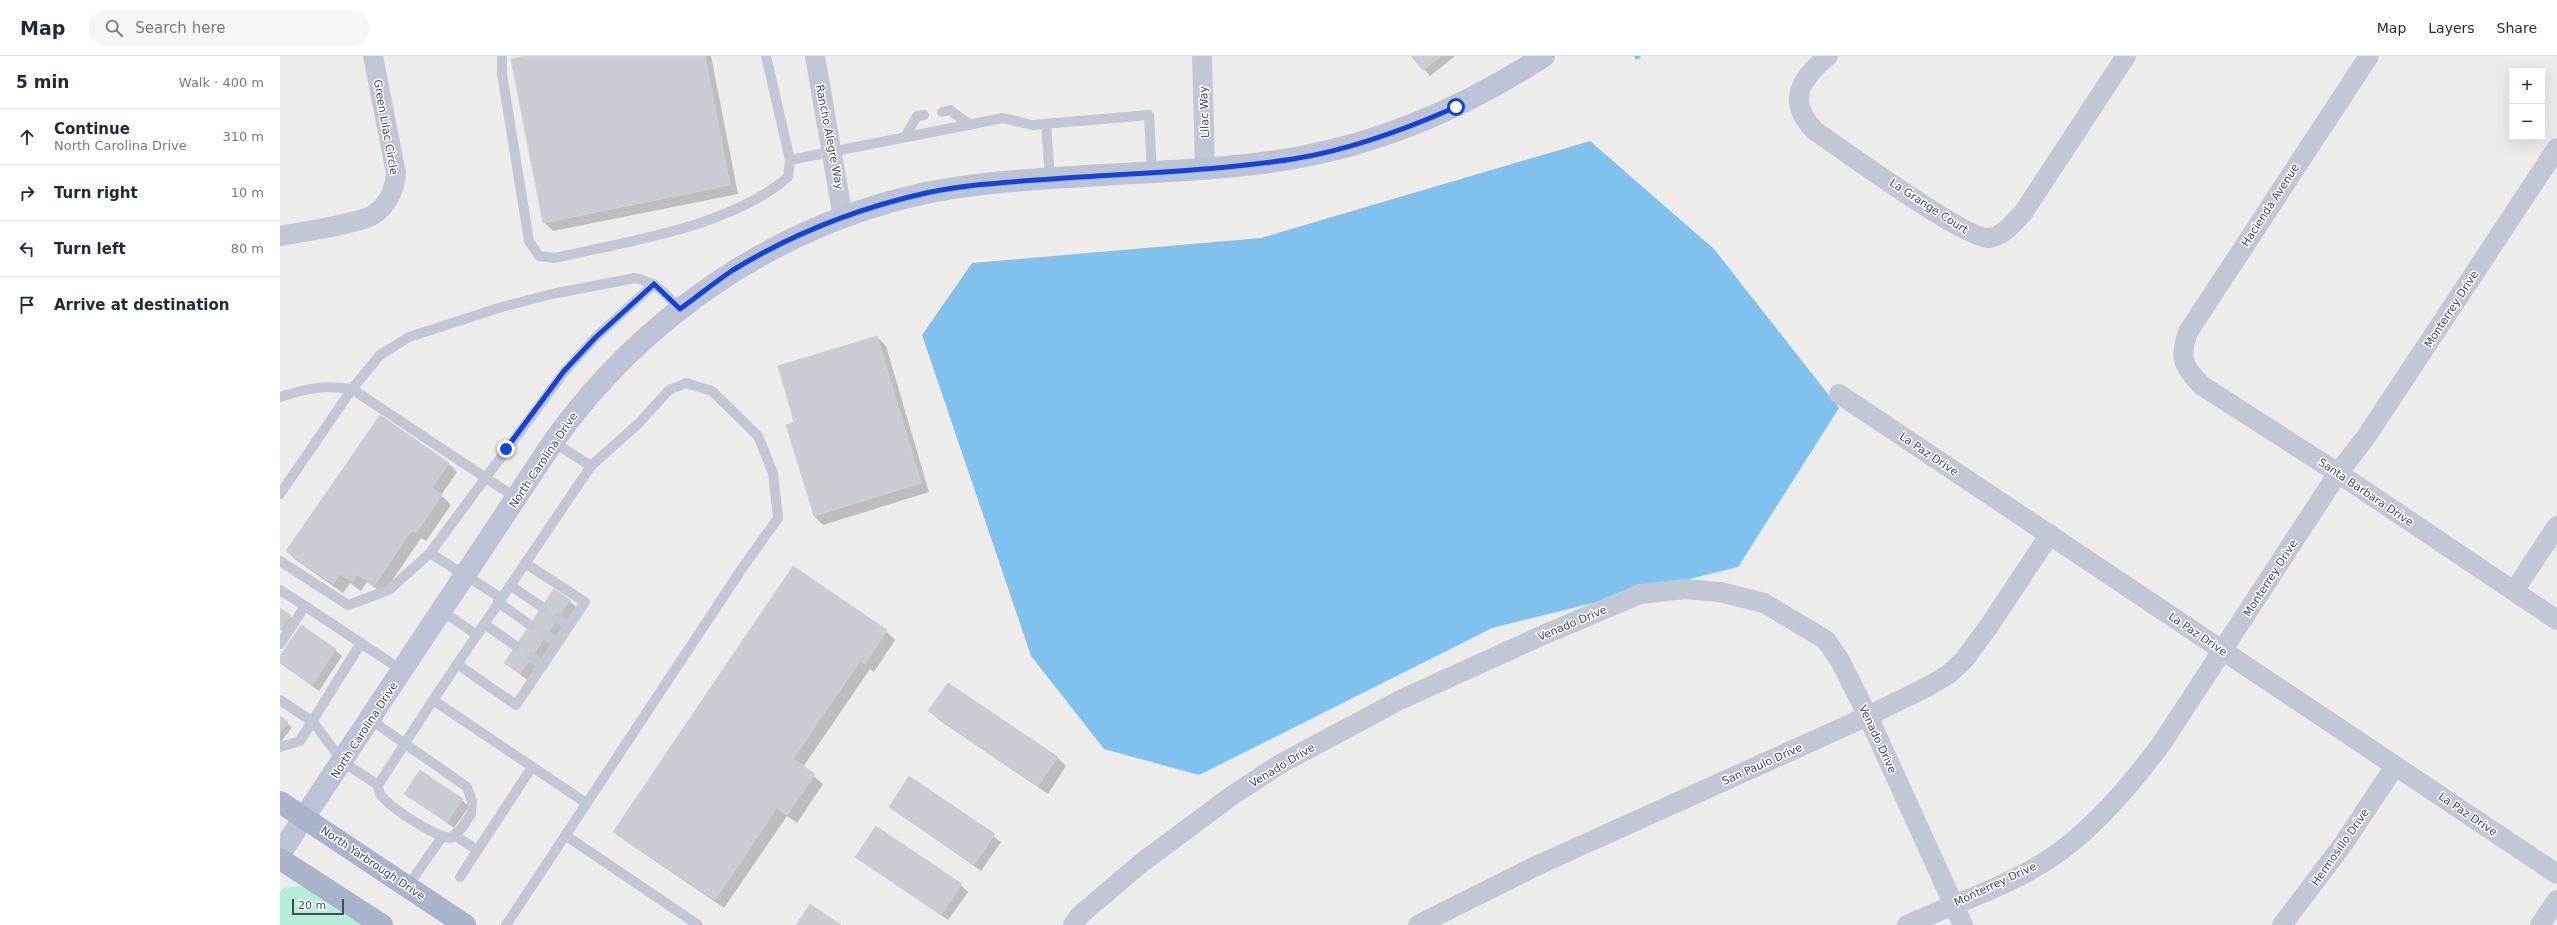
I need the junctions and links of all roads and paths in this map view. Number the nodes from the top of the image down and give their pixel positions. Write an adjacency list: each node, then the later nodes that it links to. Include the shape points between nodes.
1 (373, 56): 22 (street, Green Lilac Circle, via 396,173 392,192 384,205 364,219)
2 (502, 56): 17 (lane, via 502,74 529,241 539,256 555,258 705,222 774,189 788,177)
3 (766, 56): 17 (lane)
4 (815, 56): 16 (street, Rancho Alegre Way)
5 (1202, 56): 18 (street, Lilac Way)
6 (1544, 56): 18 (main road, North Carolina Drive, via 1504,82 1408,128 1351,146 1293,159)
7 (1828, 56): 8 (street, La Grange Court, via 1810,71 1800,90 1800,109 1806,121 1815,131 1948,221 1976,236 1988,238 2008,229 2023,213)
8 (2126, 56)
9 (2368, 56): 25 (street, Hacienda Avenue, via 2188,332 2183,347)
10 (942, 112): 13 (lane, via 950,110)
11 (924, 114): 14 (lane, via 917,116)
12 (1046, 124): 13 (lane, via 1032,125 1003,118); 19 (lane, via 1149,115); 20 (lane)
13 (970, 125): 14 (lane)
14 (905, 137): 16 (lane)
15 (2557, 148): 31 (street, Monterrey Drive, via 2366,437)
16 (833, 150): 17 (lane); 21 (street, Rancho Alegre Way)
17 (790, 160)
18 (1205, 168): 19 (main road, North Carolina Drive)
19 (1152, 172): 20 (main road, North Carolina Drive)
20 (1050, 179): 21 (main road, North Carolina Drive, via 979,184 927,193)
21 (843, 218): 24 (main road, North Carolina Drive, via 770,250 732,271)
22 (280, 236)
23 (654, 284): 24 (lane); 26 (lane, via 635,278 552,294 409,337 380,355); 32 (lane, via 596,337 564,371)
24 (680, 309): 29 (main road, North Carolina Drive, via 627,354 583,402)
25 (2183, 359): 31 (street, Santa Barbara Drive, via 2187,370 2201,385)
26 (352, 389): 28 (lane, via 313,387); 32 (lane); 33 (lane)
27 (1840, 394): 36 (street, La Paz Drive)
28 (280, 397)
29 (553, 442): 30 (lane); 34 (main road, North Carolina Drive)
30 (591, 466): 39 (lane); 76 (lane, via 638,423 669,390 686,383 712,391 758,436 773,473 778,518)
31 (2338, 473): 43 (street, Santa Barbara Drive); 59 (street, Monterrey Drive)
32 (486, 477): 34 (lane); 37 (lane)
33 (280, 494)
34 (516, 498): 40 (main road, North Carolina Drive)
35 (2557, 526): 43 (street)
36 (2050, 534): 59 (street, La Paz Drive); 66 (street, San Paulo Drive, via 1964,660 1949,674 1927,687)
37 (430, 553): 38 (lane, via 388,590 348,605); 40 (lane)
38 (280, 561)
39 (525, 563): 41 (lane); 52 (lane, via 585,602)
40 (466, 575): 44 (lane); 47 (main road, North Carolina Drive)
41 (510, 585): 44 (lane); 46 (lane)
42 (280, 590): 45 (lane)
43 (2514, 591): 49 (street, Santa Barbara Drive)
44 (500, 600): 50 (lane); 51 (lane)
45 (305, 606): 55 (lane); 56 (lane)
46 (542, 607)
47 (442, 611): 53 (lane); 63 (main road, North Carolina Drive)
48 (558, 618): 52 (lane)
49 (2557, 620)
50 (484, 624): 53 (lane); 58 (lane)
51 (530, 624)
52 (569, 626): 57 (lane)
53 (476, 635): 61 (lane)
54 (546, 636): 57 (lane)
55 (281, 641)
56 (361, 643): 63 (lane); 68 (lane)
57 (557, 643): 62 (lane)
58 (516, 646)
59 (2222, 650): 72 (street, La Paz Drive); 88 (street, Monterrey Drive, via 2162,743 2138,775 2083,832 2057,853 2020,875)
60 (531, 657): 62 (lane)
61 (457, 664): 62 (lane, via 516,705); 65 (lane)
62 (543, 665)
63 (403, 671): 67 (main road, North Carolina Drive)
64 (280, 700): 68 (lane)
65 (433, 700): 69 (lane); 73 (lane)
66 (1868, 716): 88 (street, Venado Drive); 93 (street, Venado Drive, via 1839,659 1826,640 1770,606 1720,592 1685,589 1640,594 1400,700 1280,764 1230,797 1140,864 1079,916); 94 (street, San Paulo Drive, via 1529,869)
67 (371, 720): 69 (lane); 71 (main road, North Carolina Drive)
68 (312, 722): 70 (lane, via 300,742); 71 (lane)
69 (406, 742): 74 (lane); 78 (lane, via 467,787 472,801 471,814)
70 (280, 747)
71 (343, 762): 74 (lane); 77 (main road, North Carolina Drive)
72 (2395, 766): 84 (street, La Paz Drive); 97 (street, Hermosillo Drive, via 2344,843)
73 (532, 767): 76 (lane); 81 (lane)
74 (378, 784): 80 (lane, via 380,793 413,820)
75 (280, 802): 77 (main road, North Yarbrough Drive)
76 (586, 803): 79 (lane)
77 (306, 818): 82 (main road, North Carolina Drive); 86 (main road, North Yarbrough Drive)
78 (454, 835): 80 (lane, via 451,838); 81 (lane)
79 (565, 835): 91 (lane); 92 (lane)
80 (442, 838): 86 (lane)
81 (477, 850): 85 (lane)
82 (280, 854)
83 (280, 859): 89 (main road)
84 (2557, 874)
85 (460, 877)
86 (407, 886): 90 (main road, North Yarbrough Drive)
87 (2557, 900): 98 (street)
88 (1953, 904): 95 (street, Monterrey Drive); 96 (street, Venado Drive)
89 (382, 925)
90 (465, 925)
91 (506, 925)
92 (698, 925)
93 (1073, 925)
94 (1418, 925)
95 (1907, 925)
96 (1963, 925)
97 (2282, 925)
98 (2541, 925)

